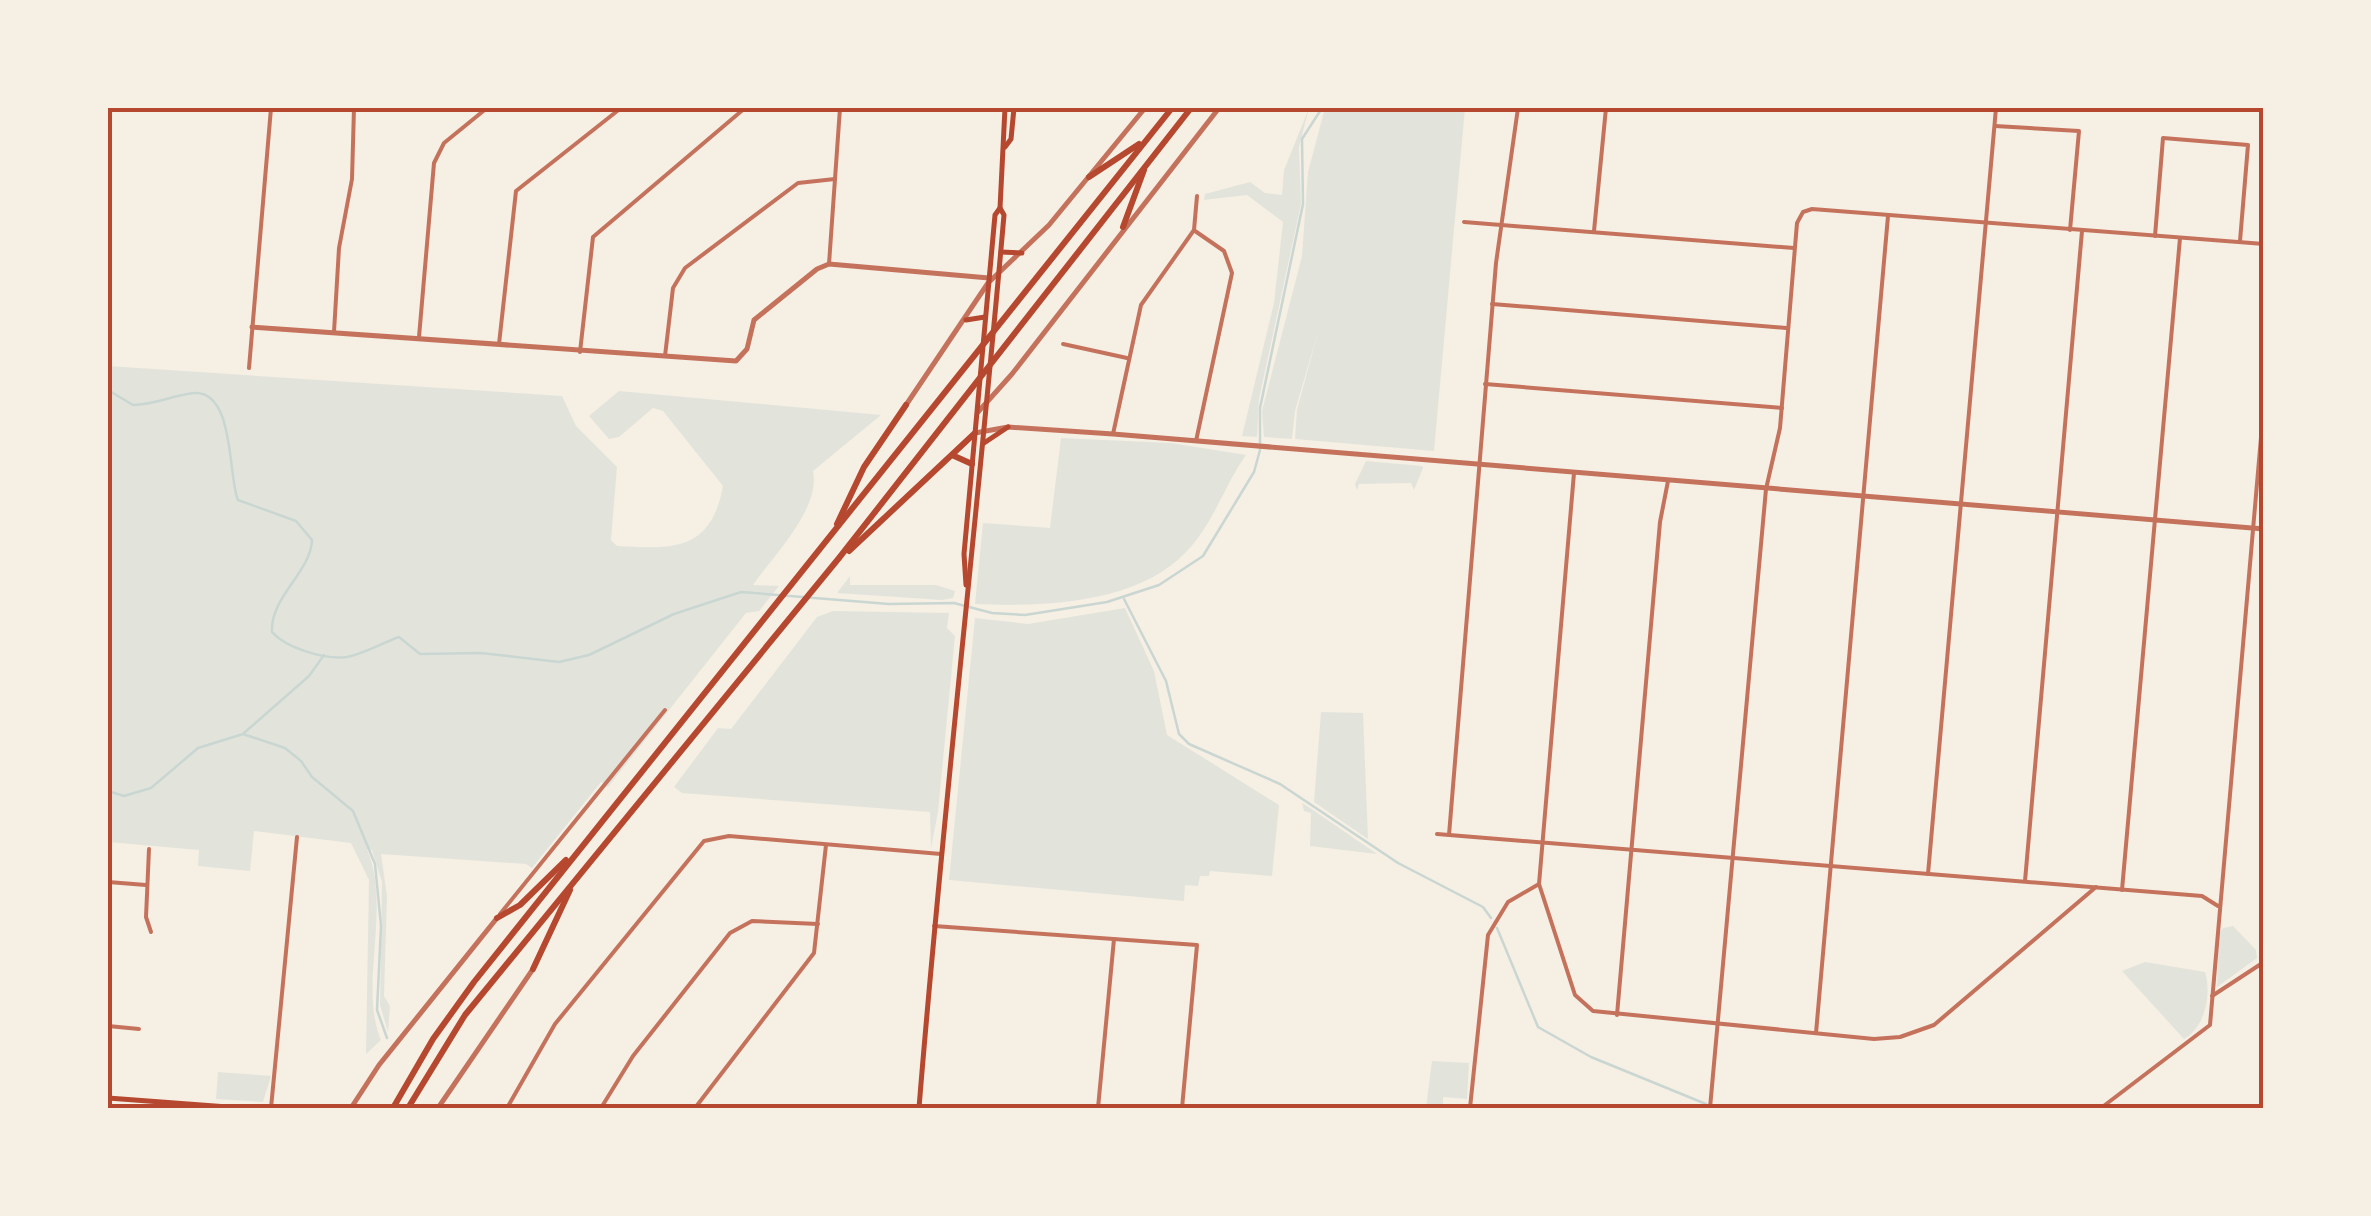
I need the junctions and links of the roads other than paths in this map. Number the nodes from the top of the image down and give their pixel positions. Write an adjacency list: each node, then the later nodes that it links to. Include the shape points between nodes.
1 (272, 108): 46 (street)
2 (354, 108): 48 (street)
3 (487, 108): 49 (street, via 444,143 434,163)
4 (620, 108): 50 (street, via 516,191)
5 (745, 108): 52 (street, via 593,237)
6 (840, 108): 21 (street)
7 (1004, 108): 18 (main road)
8 (1014, 108): 18 (main road)
9 (1145, 108): 20 (street)
10 (1172, 108): 17 (highway)
11 (1191, 108): 19 (highway)
12 (1219, 108): 28 (street)
13 (1518, 108): 27 (street)
14 (1606, 108): 32 (street)
15 (1996, 108): 16 (street)
16 (1994, 126): 26 (street); 30 (street, via 2079,132)
17 (1148, 138): 20 (highway); 82 (highway)
18 (1005, 147): 23 (main road)
19 (1146, 164): 28 (highway); 85 (highway)
20 (1089, 176): 39 (street)
21 (835, 179): 40 (street); 53 (street, via 798,182 684,268 673,288)
22 (1197, 196): 29 (street)
23 (1000, 208): 38 (main road); 42 (main road)
24 (1888, 215): 26 (street); 37 (street, via 1803,212); 74 (street)
25 (1464, 222): 27 (street)
26 (1985, 223): 30 (street); 75 (street)
27 (1502, 224): 32 (street); 43 (street)
28 (1123, 228): 57 (street)
29 (1194, 230): 54 (street, via 1146,294); 66 (street, via 1224,251 1232,273)
30 (2070, 230): 31 (street)
31 (2082, 230): 33 (street); 78 (street)
32 (1594, 231): 37 (street)
33 (2155, 236): 34 (street); 35 (street, via 2163,138 2248,144)
34 (2180, 238): 35 (street); 79 (street)
35 (2240, 242): 36 (street)
36 (2264, 244)
37 (1795, 248): 47 (street)
38 (1001, 252): 39 (main road); 41 (main road)
39 (1022, 254): 41 (street)
40 (830, 264): 42 (street); 53 (street, via 754,320 736,361)
41 (999, 275): 42 (street); 57 (main road)
42 (989, 281): 44 (main road); 45 (street)
43 (1492, 304): 47 (street); 56 (street)
44 (985, 317): 45 (main road); 61 (main road)
45 (966, 320): 59 (street)
46 (252, 327): 48 (street); 55 (street)
47 (1788, 328): 60 (street)
48 (334, 332): 49 (street)
49 (419, 337): 50 (street)
50 (498, 344): 52 (street)
51 (1063, 344): 54 (street)
52 (580, 352): 53 (street)
53 (666, 356)
54 (1128, 358): 65 (street)
55 (249, 368)
56 (1485, 384): 60 (street); 70 (street)
57 (988, 402): 61 (street); 63 (main road)
58 (2264, 403): 80 (street)
59 (906, 405): 82 (highway, via 864,466)
60 (1782, 408): 73 (street)
61 (978, 412): 64 (main road)
62 (1008, 427): 63 (street); 65 (street); 67 (main road)
63 (986, 429): 64 (street); 67 (main road)
64 (976, 433): 68 (highway); 69 (main road)
65 (1113, 434): 66 (street)
66 (1196, 440): 70 (street)
67 (984, 443): 77 (main road)
68 (950, 455): 69 (highway); 85 (highway)
69 (972, 464): 76 (main road)
70 (1482, 466): 71 (street); 89 (street)
71 (1574, 473): 72 (street); 92 (street)
72 (1668, 480): 73 (street); 95 (street)
73 (1766, 489): 74 (street); 97 (street)
74 (1864, 497): 75 (street); 98 (street)
75 (1960, 504): 78 (street); 99 (street)
76 (968, 509): 77 (main road); 83 (main road)
77 (977, 510): 84 (main road)
78 (2058, 512): 79 (street); 102 (street)
79 (2156, 520): 80 (street); 106 (street)
80 (2253, 528): 81 (street); 107 (street)
81 (2264, 529)
82 (834, 532): 91 (highway)
83 (964, 554): 84 (main road); 86 (main road)
84 (973, 554): 86 (main road)
85 (839, 558): 100 (highway)
86 (966, 586): 96 (main road)
87 (665, 710): 108 (street)
88 (1436, 834): 89 (street)
89 (1449, 834): 92 (street)
90 (297, 837): 126 (street)
91 (585, 842): 108 (highway, via 520,905); 123 (highway, via 456,1006)
92 (1540, 842): 95 (street); 103 (street)
93 (826, 844): 96 (street); 109 (street); 129 (street, via 717,836 694,847 547,1035)
94 (149, 849): 104 (street)
95 (1632, 849): 97 (street); 116 (street)
96 (940, 854): 110 (main road)
97 (1734, 858): 98 (street); 117 (street)
98 (1830, 866): 99 (street); 120 (street)
99 (1928, 874): 102 (street)
100 (578, 876): 114 (highway); 124 (highway, via 466,1015)
101 (108, 882): 104 (street)
102 (2025, 882): 105 (street)
103 (1539, 884): 116 (street, via 1575,994 1593,1011); 135 (street, via 1508,902 1488,935)
104 (146, 885): 111 (street)
105 (2096, 888): 106 (street); 120 (street, via 1934,1025 1887,1038)
106 (2122, 890): 107 (street, via 2202,896)
107 (2218, 906): 115 (street)
108 (496, 918): 127 (street)
109 (818, 924): 130 (street, via 752,921 730,932); 131 (street, via 808,965)
110 (934, 926): 112 (street); 132 (main road)
111 (151, 932)
112 (1114, 939): 133 (street); 134 (street, via 1197,945)
113 (2264, 962): 115 (street)
114 (532, 969): 128 (street)
115 (2212, 996): 137 (street, via 2210,1025)
116 (1616, 1014): 117 (street)
117 (1718, 1024): 120 (street); 136 (street)
118 (108, 1026): 119 (street)
119 (139, 1029)
120 (1816, 1033)
121 (108, 1098): 122 (main road)
122 (179, 1106): 125 (main road)
123 (394, 1106)
124 (409, 1106)
125 (241, 1108)
126 (271, 1108)
127 (350, 1108)
128 (438, 1108)
129 (507, 1108)
130 (601, 1108)
131 (695, 1108)
132 (919, 1108)
133 (1098, 1108)
134 (1182, 1108)
135 (1470, 1108)
136 (1710, 1108)
137 (2102, 1108)

